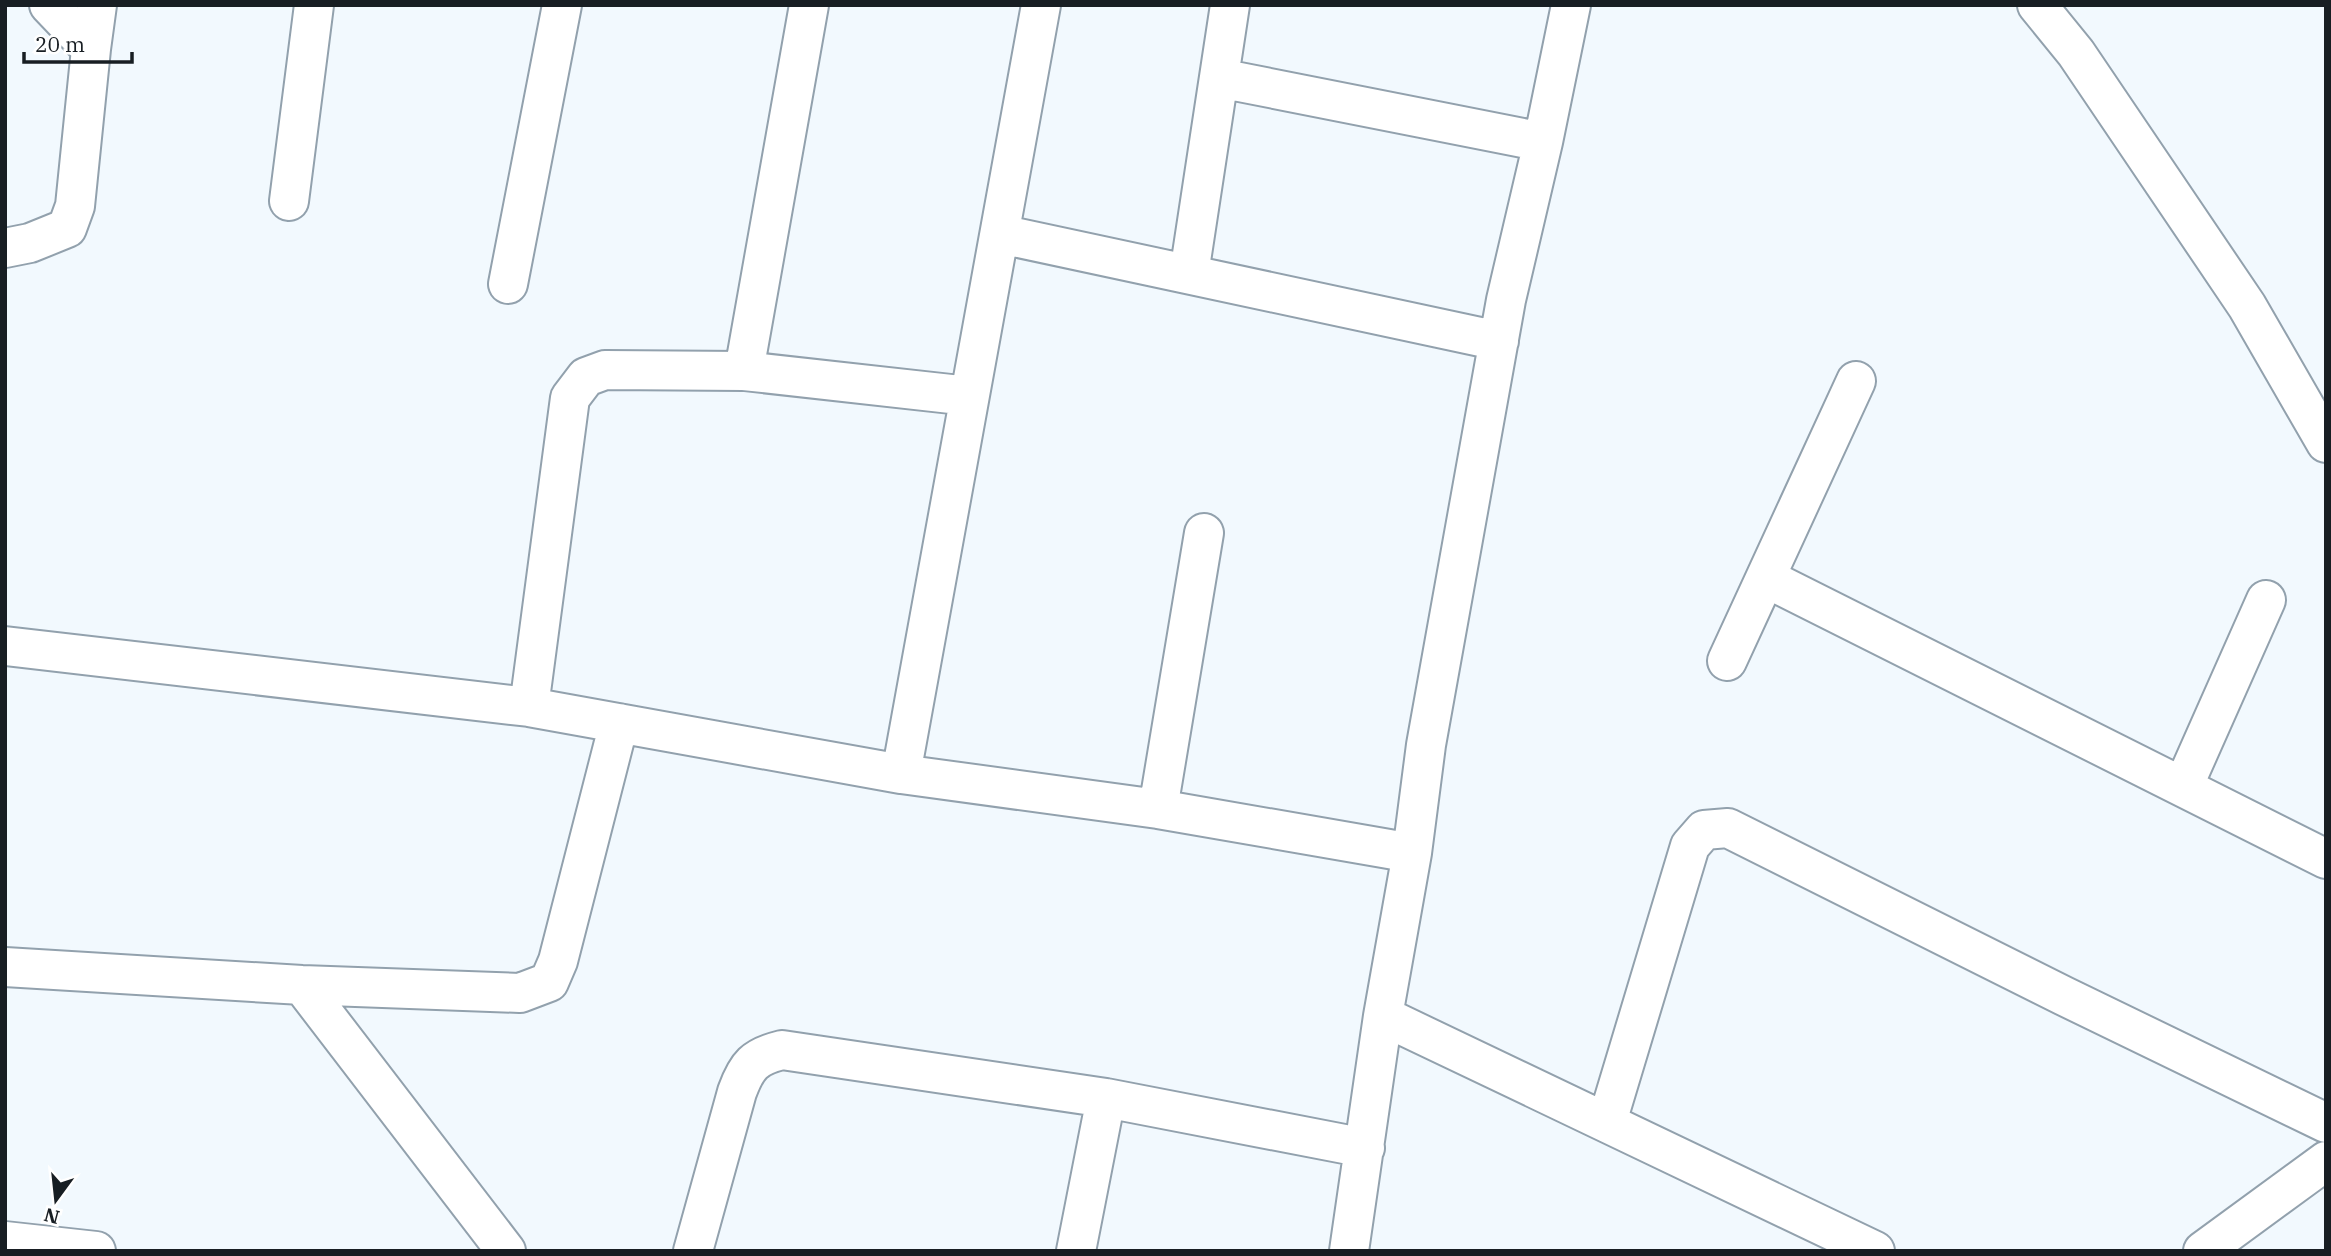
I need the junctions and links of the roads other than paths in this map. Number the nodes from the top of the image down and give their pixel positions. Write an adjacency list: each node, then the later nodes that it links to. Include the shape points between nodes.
1 (50, 5): 10 (street)
2 (97, 5): 10 (street)
3 (314, 5): 13 (street)
4 (562, 5): 17 (street)
5 (809, 5): 19 (street)
6 (1041, 5): 14 (street)
7 (1230, 5): 11 (street)
8 (1571, 5): 12 (street)
9 (2037, 5): 22 (street, via 2076,53 2247,306)
10 (90, 49): 15 (street, via 75,206 67,228)
11 (1219, 78): 12 (street); 16 (street)
12 (1543, 142): 18 (street)
13 (289, 201)
14 (1000, 234): 16 (street); 21 (street)
15 (5, 248)
16 (1189, 274): 18 (street)
17 (508, 284)
18 (1499, 341): 33 (street, via 1426,745)
19 (744, 371): 21 (street); 28 (street, via 605,370 586,377 570,398)
20 (1856, 381): 24 (street)
21 (969, 396): 30 (street)
22 (2326, 443)
23 (1204, 533): 32 (street)
24 (1766, 578): 27 (street); 31 (street)
25 (2266, 600): 31 (street)
26 (5, 646): 28 (street)
27 (1727, 661)
28 (529, 707): 29 (street)
29 (619, 723): 30 (street); 36 (street, via 549,982 520,993)
30 (901, 774): 32 (street)
31 (2183, 787): 34 (street)
32 (1158, 809): 33 (street)
33 (1412, 853): 37 (street)
34 (2326, 859)
35 (5, 967): 36 (street)
36 (302, 985): 45 (street)
37 (1382, 1016): 39 (street); 41 (street)
38 (1106, 1098): 41 (street); 46 (street, via 782,1050 762,1055 745,1071 737,1092); 47 (street)
39 (1607, 1122): 40 (street, via 1690,846 1704,830 1728,828); 49 (street)
40 (2326, 1123)
41 (1365, 1148): 48 (street)
42 (2326, 1161): 50 (street)
43 (5, 1241): 44 (street)
44 (96, 1251)
45 (506, 1251)
46 (693, 1251)
47 (1076, 1251)
48 (1349, 1251)
49 (1875, 1251)
50 (2203, 1251)

